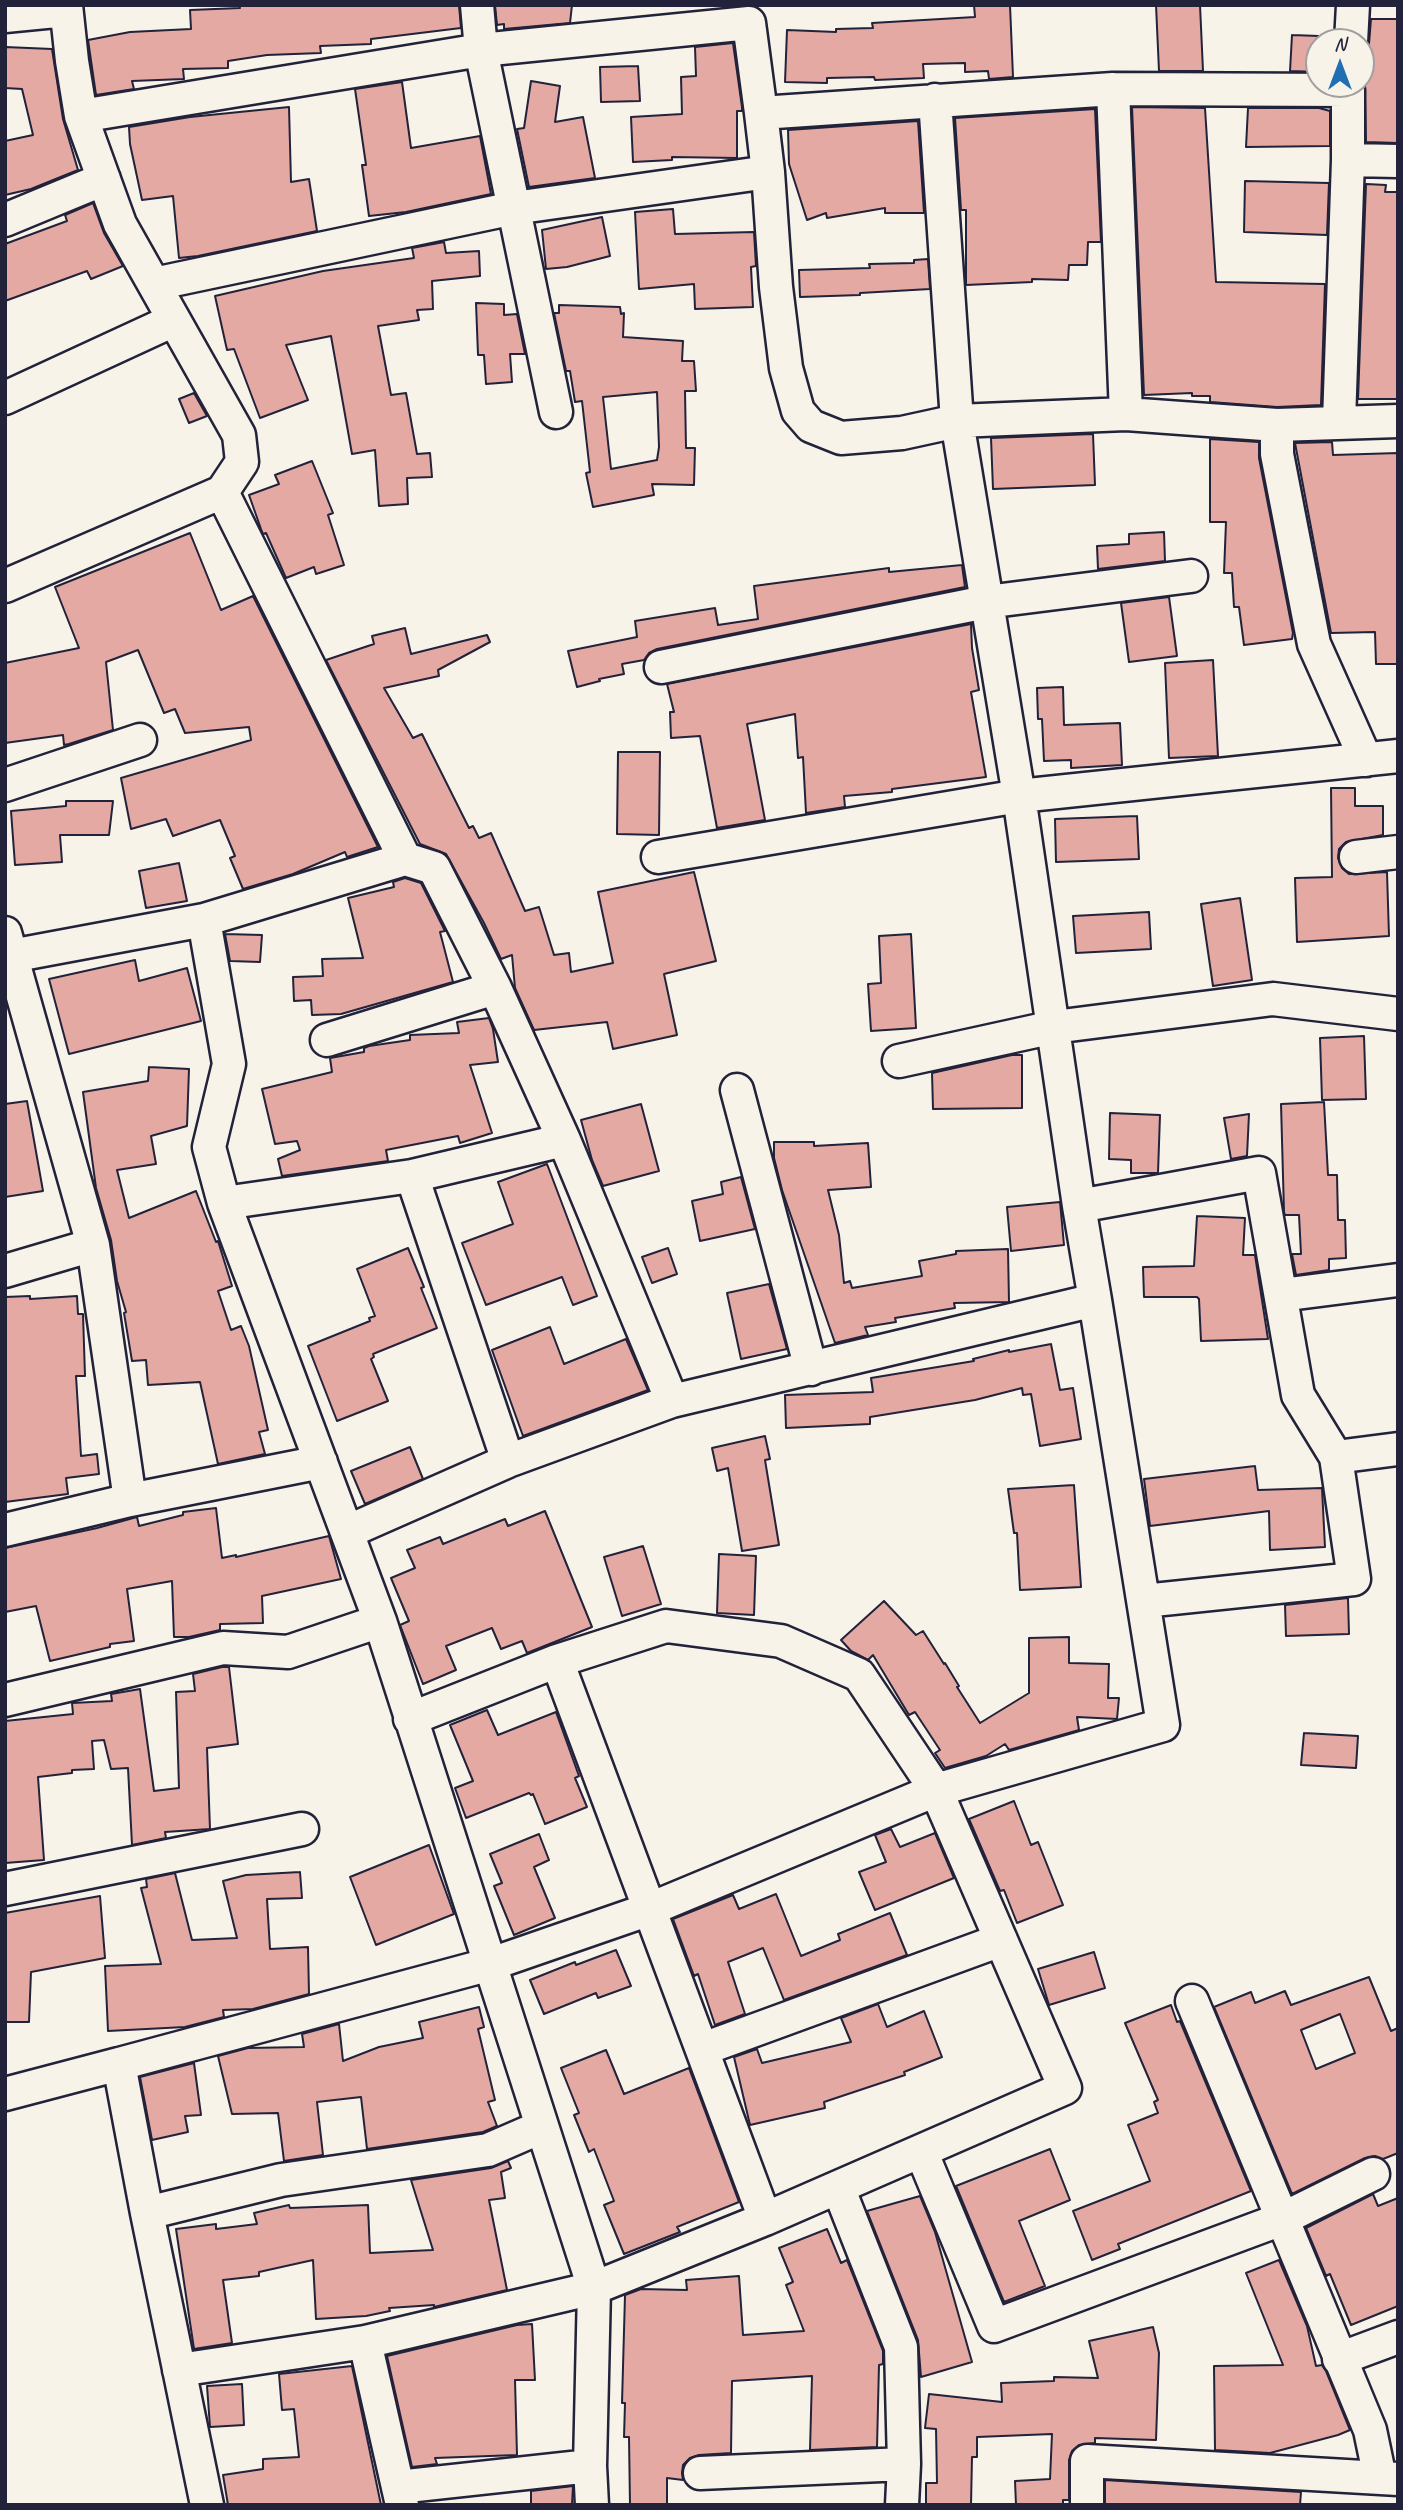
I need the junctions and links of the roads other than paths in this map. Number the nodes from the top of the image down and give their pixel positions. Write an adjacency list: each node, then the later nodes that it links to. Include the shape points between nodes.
1 (477, 5): 6 (street)
2 (1353, 5): 5 (street)
3 (66, 8): 4 (street); 12 (street)
4 (5, 16)
5 (1352, 28)
6 (481, 50): 11 (street, via 749,23); 12 (street); 17 (street)
7 (1305, 87): 8 (street)
8 (1113, 89): 10 (street); 23 (street)
9 (1349, 98): 13 (street)
10 (935, 100): 11 (street); 24 (street)
11 (761, 113): 15 (street)
12 (81, 116): 16 (street)
13 (1348, 160): 14 (street); 26 (street)
14 (1398, 161)
15 (768, 172): 17 (street); 24 (street, via 776,287 786,368 797,411 811,426 841,438 902,433)
16 (104, 179): 18 (street); 19 (street, via 120,224)
17 (514, 208): 19 (street); 22 (street)
18 (5, 220)
19 (154, 284): 20 (street)
20 (174, 320): 21 (street); 28 (street, via 239,435 242,463)
21 (5, 398)
22 (555, 411)
23 (1126, 414): 24 (street); 27 (street)
24 (957, 421): 31 (street)
25 (1398, 421): 26 (street)
26 (1339, 422): 27 (street)
27 (1277, 425): 35 (street, via 1277,454 1314,644)
28 (222, 492): 30 (street); 41 (street)
29 (1191, 576): 31 (street)
30 (5, 586)
31 (986, 602): 32 (street); 37 (street)
32 (661, 667)
33 (141, 740): 36 (street)
34 (1398, 756): 35 (street)
35 (1366, 760): 37 (street)
36 (5, 785)
37 (1019, 796): 40 (street); 46 (street)
38 (1398, 852): 39 (street)
39 (1356, 856)
40 (658, 857)
41 (405, 859): 42 (street); 44 (street, via 434,868)
42 (204, 920): 43 (street); 52 (street, via 229,1064 209,1147)
43 (8, 945): 54 (street)
44 (495, 988): 47 (street); 50 (street)
45 (1398, 1014): 46 (street, via 1273,999)
46 (1054, 1027): 48 (street); 53 (street)
47 (327, 1040)
48 (899, 1061)
49 (737, 1090): 59 (street)
50 (564, 1140): 51 (street); 60 (street)
51 (412, 1176): 52 (street); 63 (street)
52 (224, 1203): 64 (street)
53 (1079, 1206): 57 (street, via 1259,1173); 58 (street)
54 (93, 1245): 55 (street); 65 (street)
55 (5, 1271)
56 (1398, 1280): 57 (street)
57 (1281, 1295): 62 (street, via 1298,1395)
58 (1095, 1300): 59 (street); 68 (street)
59 (811, 1369): 60 (street)
60 (672, 1401): 63 (street)
61 (1398, 1450): 62 (street)
62 (1336, 1457): 68 (street, via 1353,1580)
63 (508, 1461): 67 (street)
64 (321, 1462): 65 (street); 67 (street)
65 (130, 1500): 66 (street)
66 (5, 1530)
67 (346, 1532): 69 (street)
68 (1144, 1601): 73 (street, via 1163,1725)
69 (380, 1621): 71 (street, via 288,1652 223,1648); 72 (street)
70 (557, 1661): 72 (street); 73 (street, via 666,1626 782,1641 859,1675); 76 (street)
71 (5, 1700)
72 (410, 1719): 78 (street)
73 (936, 1790): 76 (street); 77 (street)
74 (302, 1829): 75 (street)
75 (5, 1889)
76 (650, 1909): 78 (street); 80 (street)
77 (1002, 1940): 80 (street); 84 (street, via 1065,2088)
78 (491, 1964): 81 (street); 83 (street)
79 (1192, 2000): 88 (street)
80 (703, 2049): 89 (street)
81 (119, 2064): 82 (street); 87 (street)
82 (5, 2094)
83 (541, 2127): 87 (street, via 488,2150 281,2179); 90 (street)
84 (921, 2151): 86 (street); 88 (street, via 994,2326)
85 (1373, 2174): 88 (street)
86 (838, 2187): 89 (street); 95 (street, via 901,2347)
87 (147, 2213): 94 (street)
88 (1282, 2218): 93 (street)
89 (765, 2219): 90 (street)
90 (594, 2288): 92 (street); 96 (street)
91 (1398, 2337): 93 (street)
92 (365, 2342): 94 (street); 99 (street)
93 (1339, 2359): 98 (street)
94 (179, 2370): 100 (street)
95 (904, 2464): 97 (street); 102 (street)
96 (590, 2466): 99 (street); 101 (street)
97 (700, 2473)
98 (1389, 2478): 103 (street, via 1087,2461)
99 (400, 2496)
100 (207, 2505)
101 (592, 2505)
102 (902, 2505)
103 (1087, 2505)

